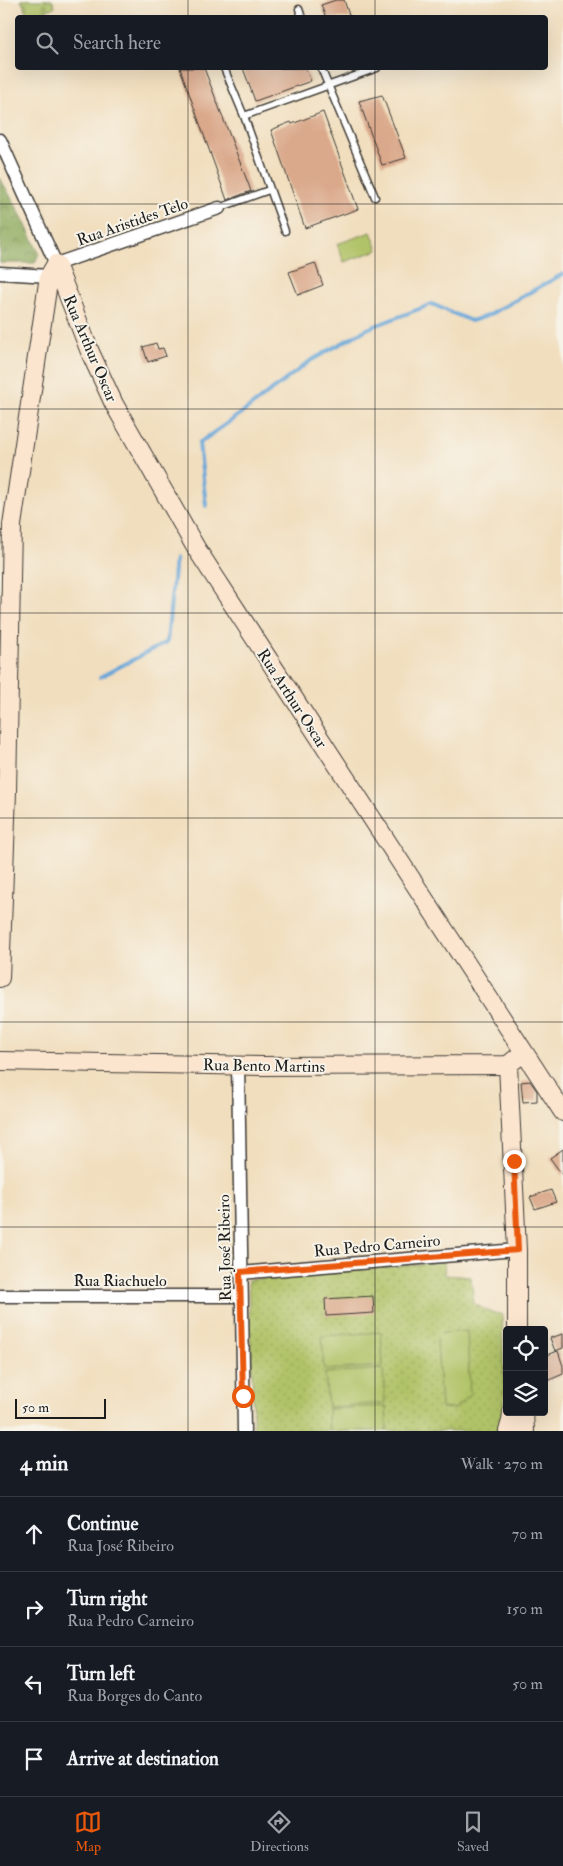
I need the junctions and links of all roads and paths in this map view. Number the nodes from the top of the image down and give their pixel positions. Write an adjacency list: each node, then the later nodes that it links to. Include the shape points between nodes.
1 (299, 9): 2 (lane)
2 (301, 15)
3 (225, 70): 7 (lane)
4 (322, 70): 6 (lane)
5 (371, 70): 6 (lane)
6 (328, 84): 7 (lane); 10 (lane)
7 (244, 116): 9 (lane)
8 (0, 140): 13 (street)
9 (269, 190): 11 (lane); 12 (lane)
10 (375, 197)
11 (218, 208): 13 (street, Rua Aristides Telo)
12 (285, 231)
13 (53, 270): 14 (street); 15 (street); 19 (street, Rua Arthur Oscar, via 114,404 196,548)
14 (0, 273)
15 (6, 524): 16 (street)
16 (3, 792): 17 (street)
17 (1, 930): 18 (street)
18 (0, 978)
19 (523, 1053): 22 (street); 23 (street, Rua Arthur Oscar)
20 (0, 1061): 21 (street, Rua Bento Martins)
21 (238, 1064): 22 (street, Rua Bento Martins); 25 (street, Rua José Ribeiro)
22 (508, 1065): 24 (street)
23 (563, 1112)
24 (518, 1250): 25 (street, Rua Pedro Carneiro); 28 (street)
25 (240, 1272): 27 (street, Rua José Ribeiro)
26 (0, 1296): 27 (street, Rua Riachuelo)
27 (240, 1296): 31 (street, Rua José Ribeiro)
28 (517, 1326)
29 (512, 1416): 32 (street)
30 (524, 1416): 33 (street)
31 (244, 1431)
32 (508, 1431)
33 (525, 1431)

